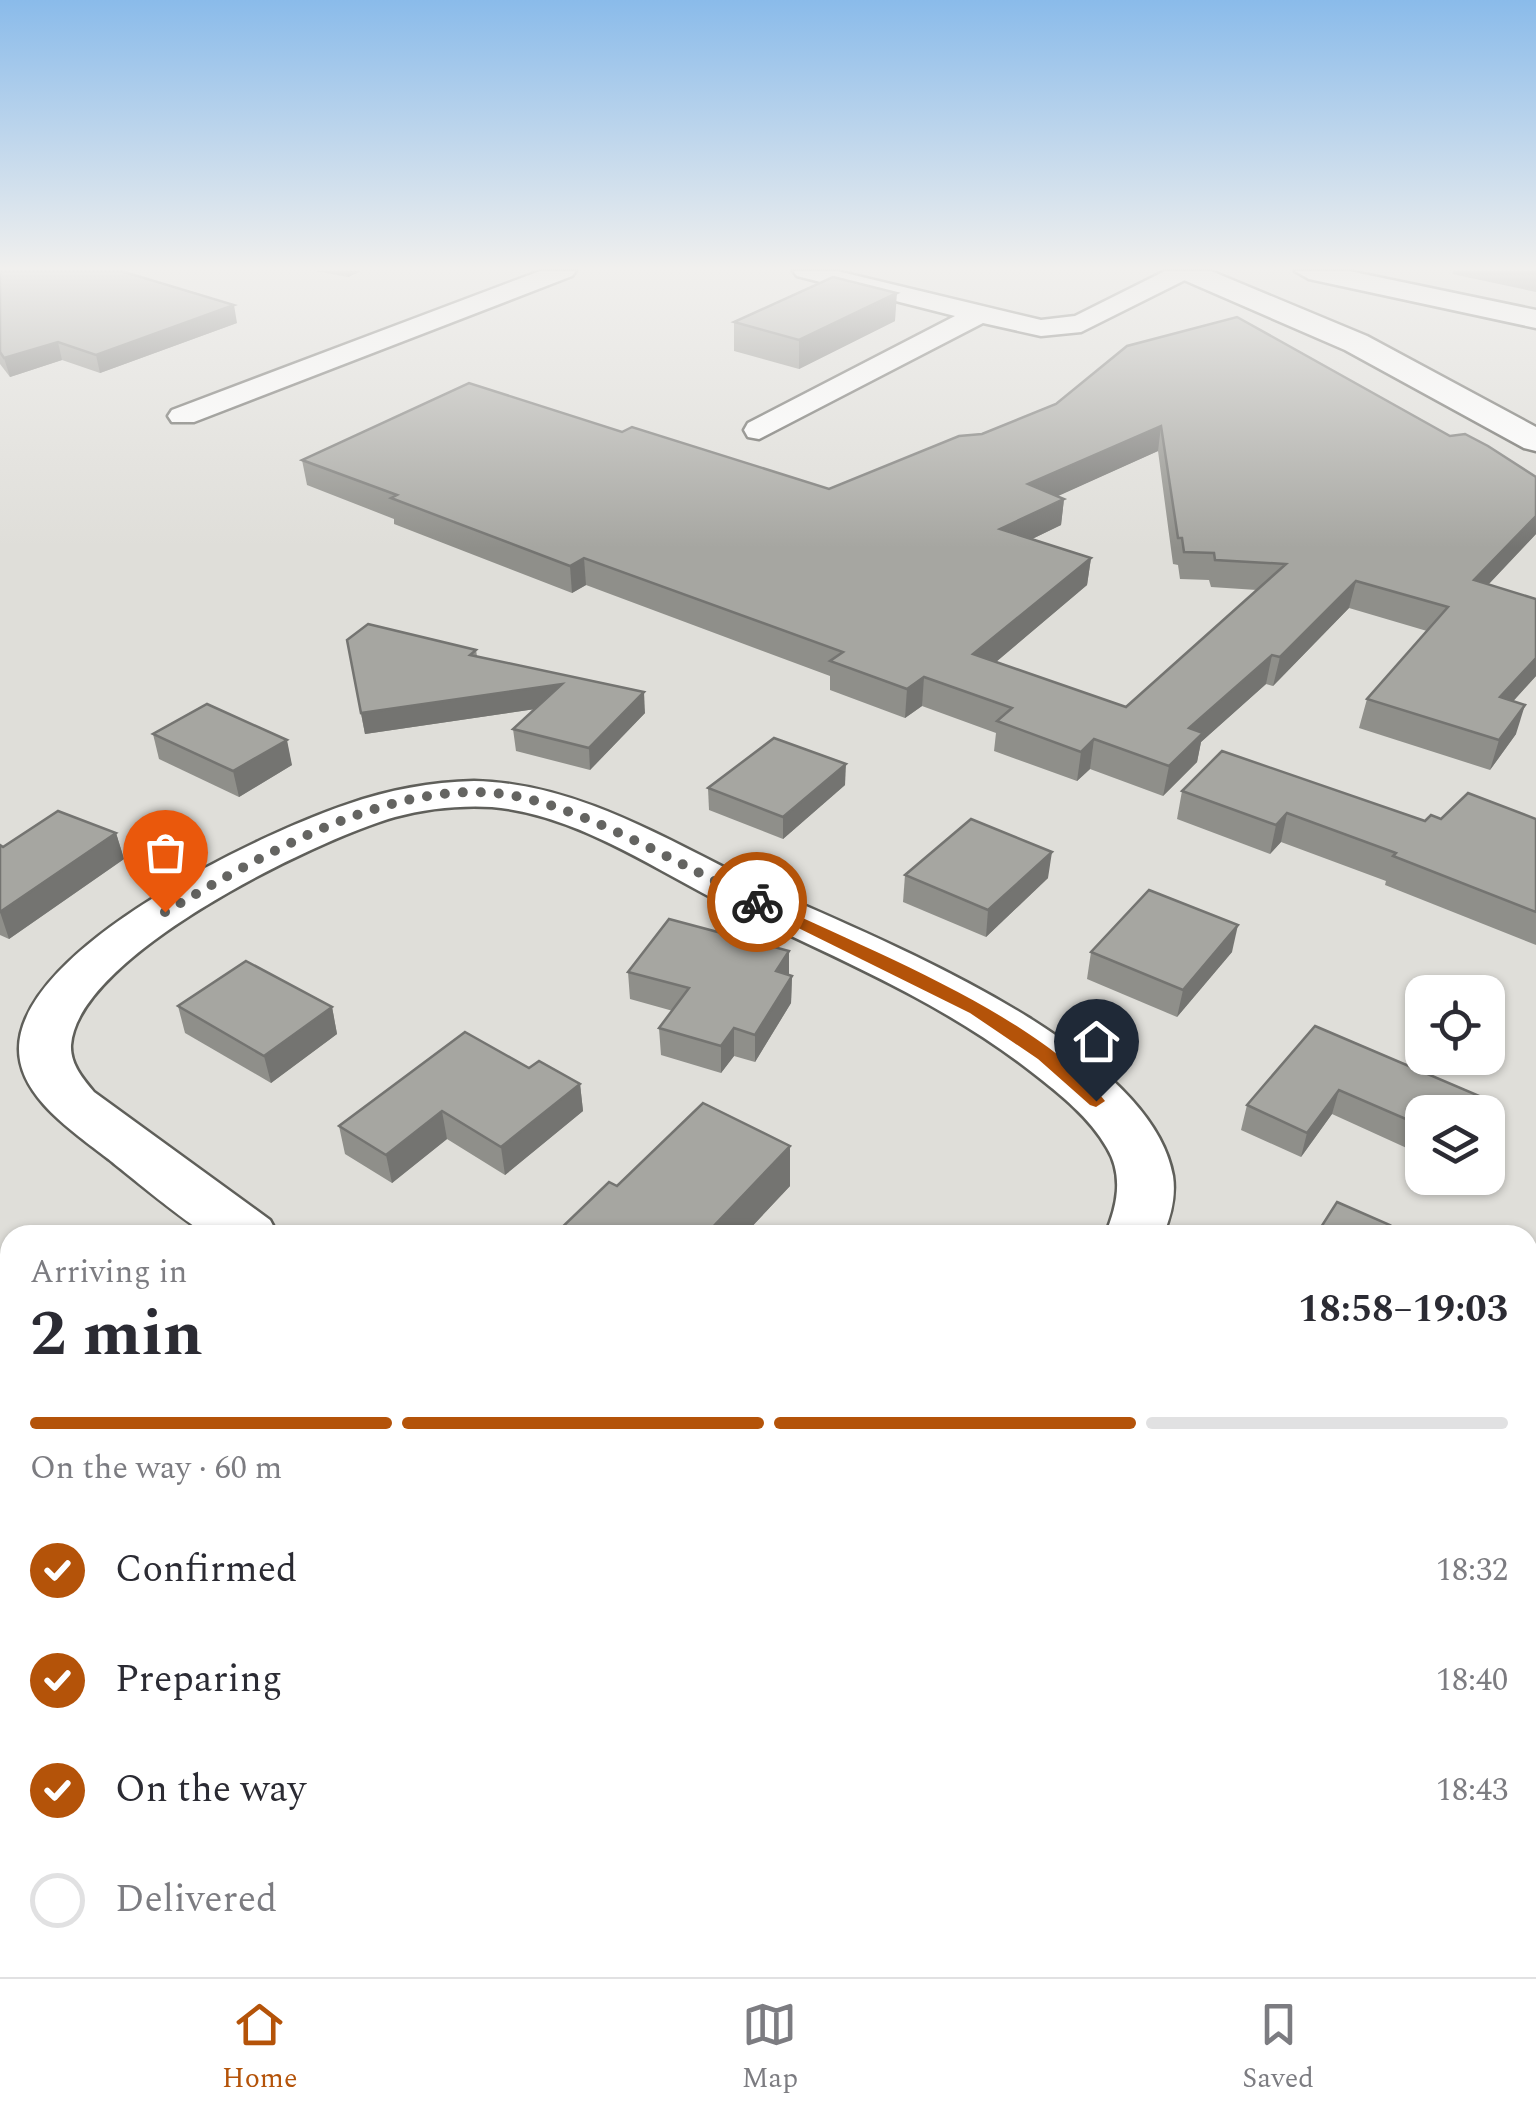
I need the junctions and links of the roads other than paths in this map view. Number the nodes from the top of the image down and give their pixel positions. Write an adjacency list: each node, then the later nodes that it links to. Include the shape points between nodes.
1 (321, 363): 4 (street)
2 (886, 363): 5 (street)
3 (1393, 363): 6 (main road)
4 (183, 416)
5 (760, 430)
6 (1536, 441)
7 (236, 1225): 8 (street, via 76,1105 46,1058 55,1011 95,959 220,880 368,812 473,794 516,796 587,821 948,992 1008,1029 1131,1139 1142,1158 1148,1196)
8 (1138, 1225)

